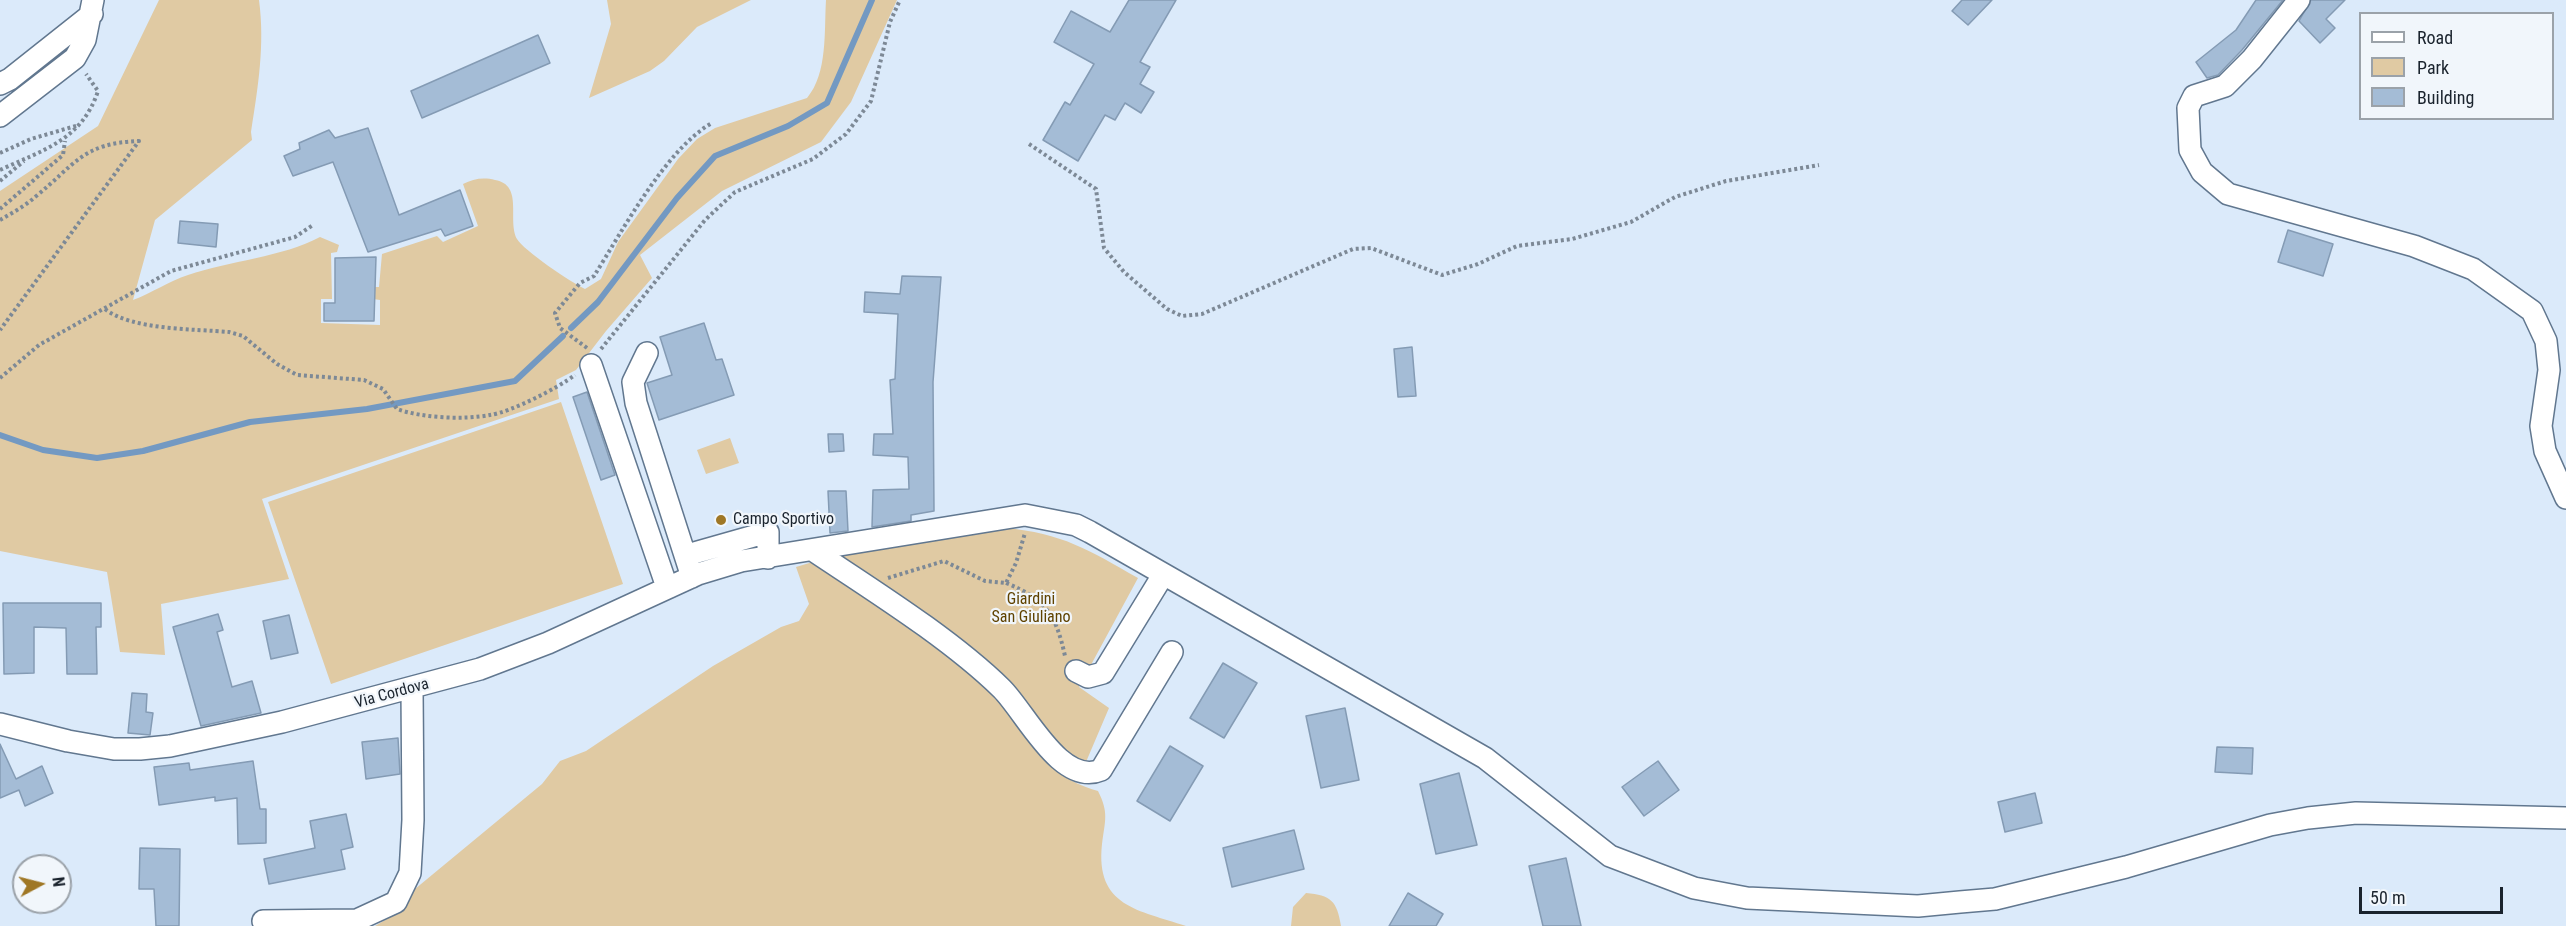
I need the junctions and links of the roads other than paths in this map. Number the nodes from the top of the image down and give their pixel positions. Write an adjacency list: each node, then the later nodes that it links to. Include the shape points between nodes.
1 (2299, 0): 7 (street, via 2225,86 2194,96 2188,108 2190,150 2202,172 2228,194 2414,246 2473,269 2532,310 2546,341 2549,370 2541,426 2545,451)
2 (92, 7): 3 (street); 4 (street, via 85,40 75,58)
3 (0, 84)
4 (0, 116)
5 (647, 353): 9 (street, via 633,382 636,403)
6 (594, 360): 13 (street)
7 (2566, 498)
8 (814, 551): 10 (street, Via Cordova); 11 (street, Via Cordova, via 1025,514 1076,525); 14 (street, via 961,655 1002,689 1059,759 1082,773 1091,775 1101,770)
9 (687, 555): 10 (street, via 768,532); 12 (street)
10 (768, 558): 12 (street, Via Cordova, via 741,561)
11 (1163, 575): 15 (street, via 1103,673 1088,676); 18 (street, via 1485,758 1610,856 1694,888 1747,898 1918,906 1995,899 2126,867 2270,825 2318,817 2400,813)
12 (692, 577): 13 (street, Via Cordova)
13 (667, 587): 16 (street, Via Cordova, via 548,643)
14 (1172, 652)
15 (1076, 671)
16 (412, 689): 17 (street, Via Cordova, via 271,724 140,749 68,741); 19 (street, via 410,873 396,902 357,920)
17 (0, 724)
18 (2566, 818)
19 (263, 921)

